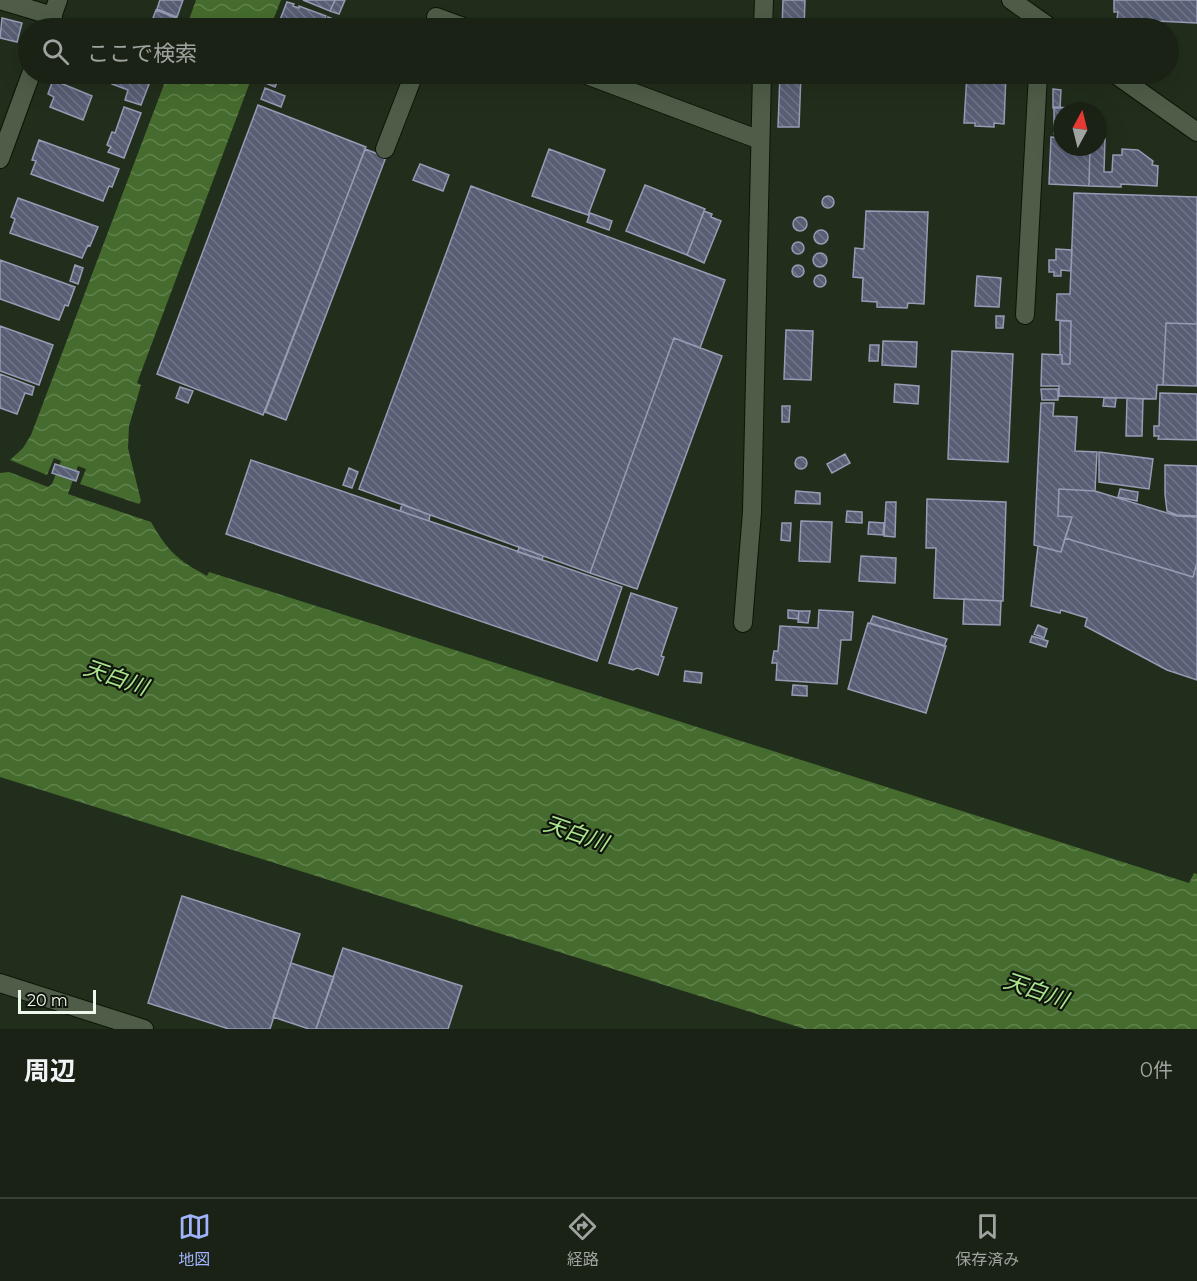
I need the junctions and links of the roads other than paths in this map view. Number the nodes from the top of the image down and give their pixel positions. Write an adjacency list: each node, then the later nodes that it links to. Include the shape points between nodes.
1 (0, 0): 4 (street)
2 (764, 0): 5 (street)
3 (1011, 0): 6 (street)
4 (53, 15)
5 (763, 18)
6 (1038, 18)
7 (27, 84): 16 (street)
8 (410, 84): 15 (street)
9 (611, 84): 14 (street)
10 (762, 84): 14 (street)
11 (1037, 84): 17 (street)
12 (1129, 84): 13 (street)
13 (1197, 132)
14 (759, 140): 18 (street, via 752,512)
15 (385, 149)
16 (0, 159)
17 (1025, 315)
18 (743, 623)
19 (0, 983): 20 (street)
20 (144, 1029)

